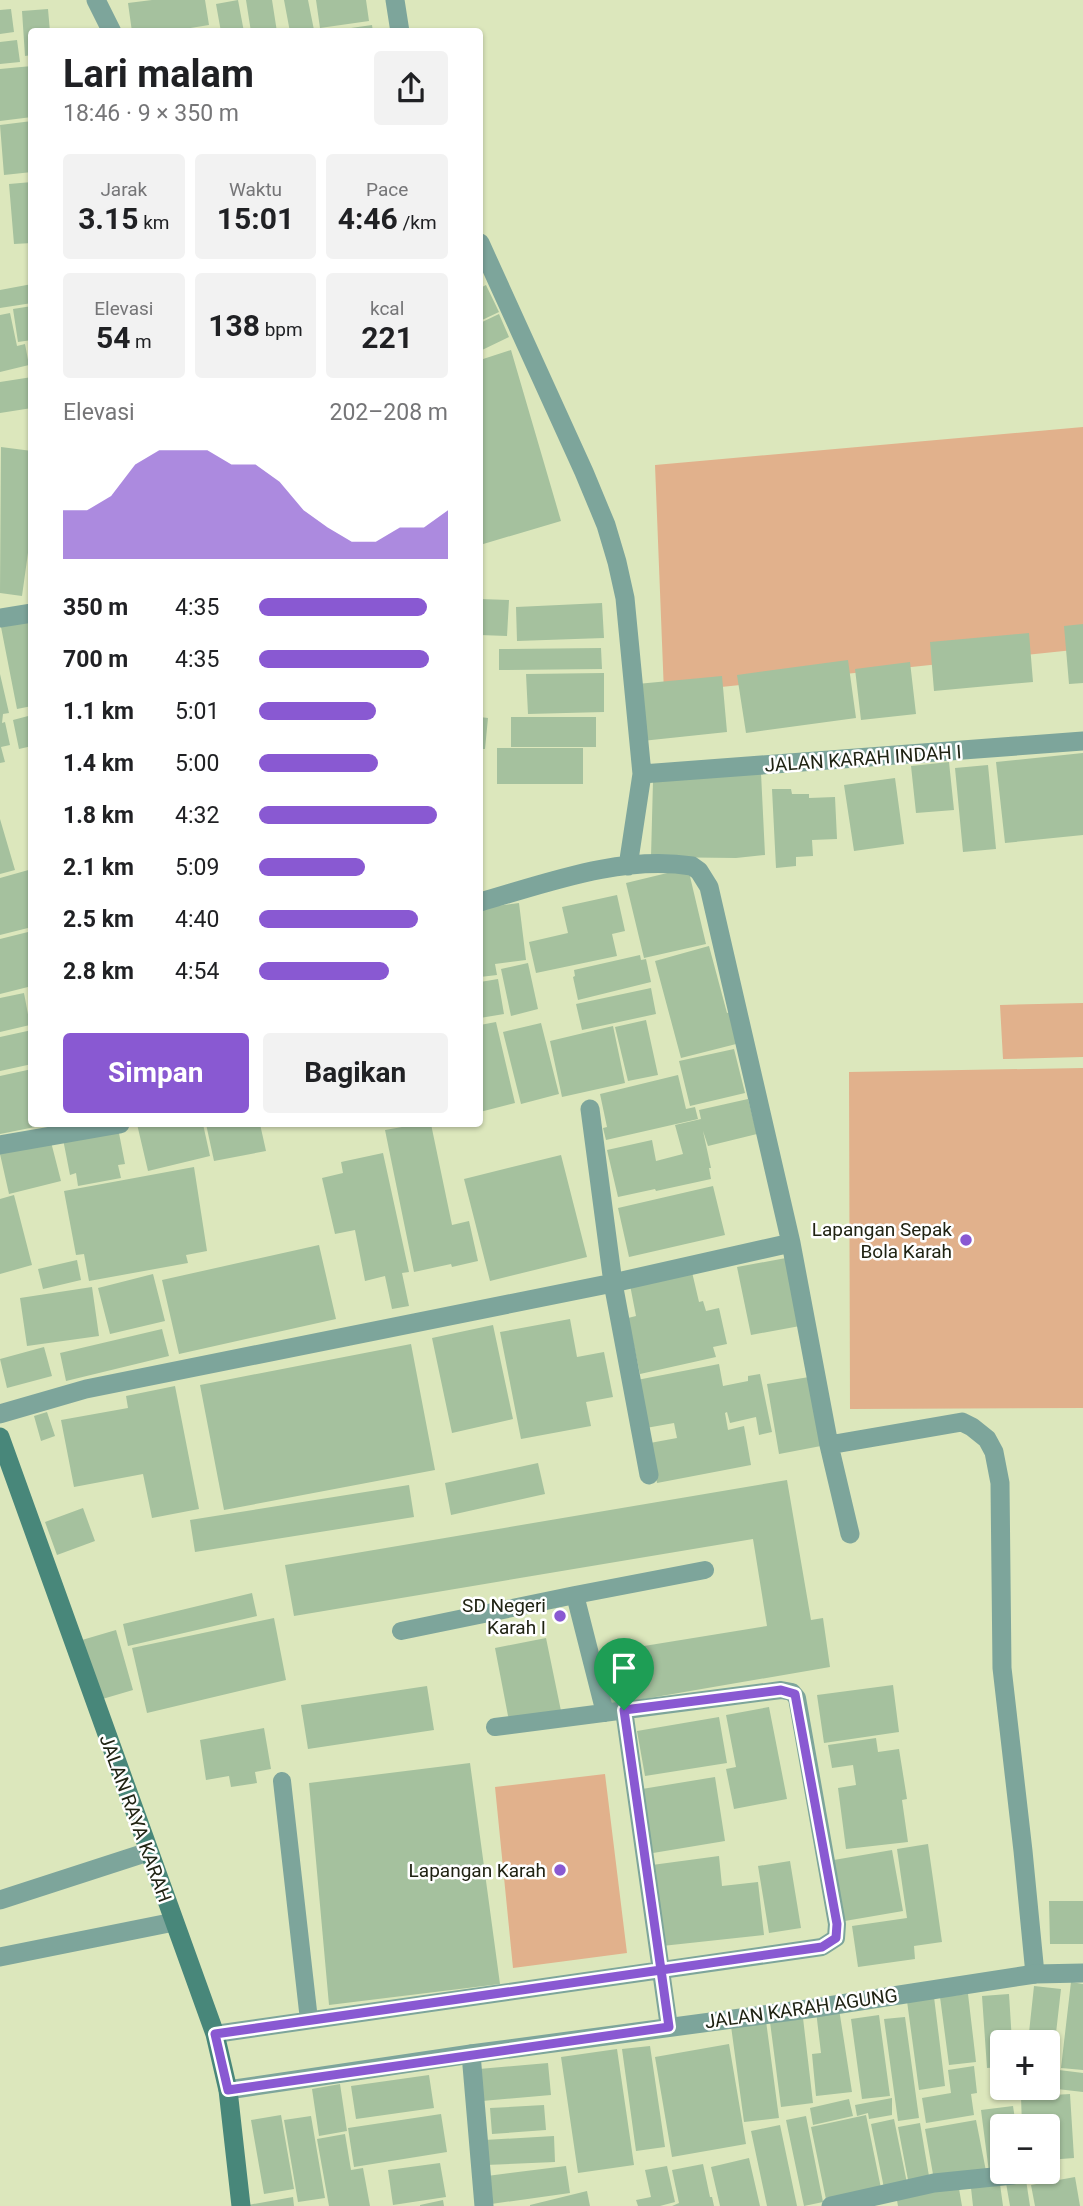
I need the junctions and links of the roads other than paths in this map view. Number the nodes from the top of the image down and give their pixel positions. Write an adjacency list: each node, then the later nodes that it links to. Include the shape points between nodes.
1 (96, 0): 3 (street)
2 (395, 0): 4 (street)
3 (110, 28)
4 (399, 28)
5 (483, 250): 9 (street, via 606,525 625,598)
6 (28, 614): 7 (street)
7 (0, 618)
8 (1083, 741): 9 (street, JALAN KARAH INDAH I)
9 (642, 774): 10 (street)
10 (628, 866): 11 (street); 15 (street, via 692,866 709,887)
11 (483, 901)
12 (590, 1109): 16 (street)
13 (103, 1127): 14 (street)
14 (0, 1145)
15 (792, 1243): 16 (street); 19 (street)
16 (613, 1283): 17 (street, via 86,1389); 20 (street)
17 (0, 1413)
18 (0, 1437): 29 (main road, JALAN RAYA KARAH)
19 (829, 1445): 21 (street); 35 (street, via 962,1422 987,1439 994,1452 1000,1483 1002,1668)
20 (649, 1475)
21 (849, 1534)
22 (705, 1570): 23 (lane)
23 (575, 1595): 24 (lane); 26 (lane)
24 (401, 1631)
25 (624, 1710): 26 (lane); 33 (lane); 33 (lane, via 781,1690 795,1694 837,1924 836,1938 822,1947)
26 (605, 1713): 27 (lane)
27 (495, 1727)
28 (282, 1781): 36 (lane)
29 (148, 1852): 30 (street); 31 (main road, JALAN RAYA KARAH)
30 (0, 1900)
31 (174, 1922): 32 (street); 38 (main road, JALAN RAYA KARAH)
32 (0, 1957)
33 (661, 1970): 36 (lane); 37 (lane)
34 (1083, 1973): 35 (street, JALAN KARAH AGUNG)
35 (1035, 1974): 37 (street, JALAN KARAH AGUNG)
36 (309, 2020): 38 (lane)
37 (669, 2027): 39 (street, JALAN KARAH AGUNG)
38 (215, 2034): 40 (main road, JALAN RAYA KARAH)
39 (471, 2054): 40 (street, JALAN KARAH AGUNG); 43 (street)
40 (228, 2090): 42 (main road, JALAN RAYA KARAH)
41 (990, 2177): 44 (street, via 934,2183)
42 (241, 2206)
43 (484, 2206)
44 (831, 2206)

